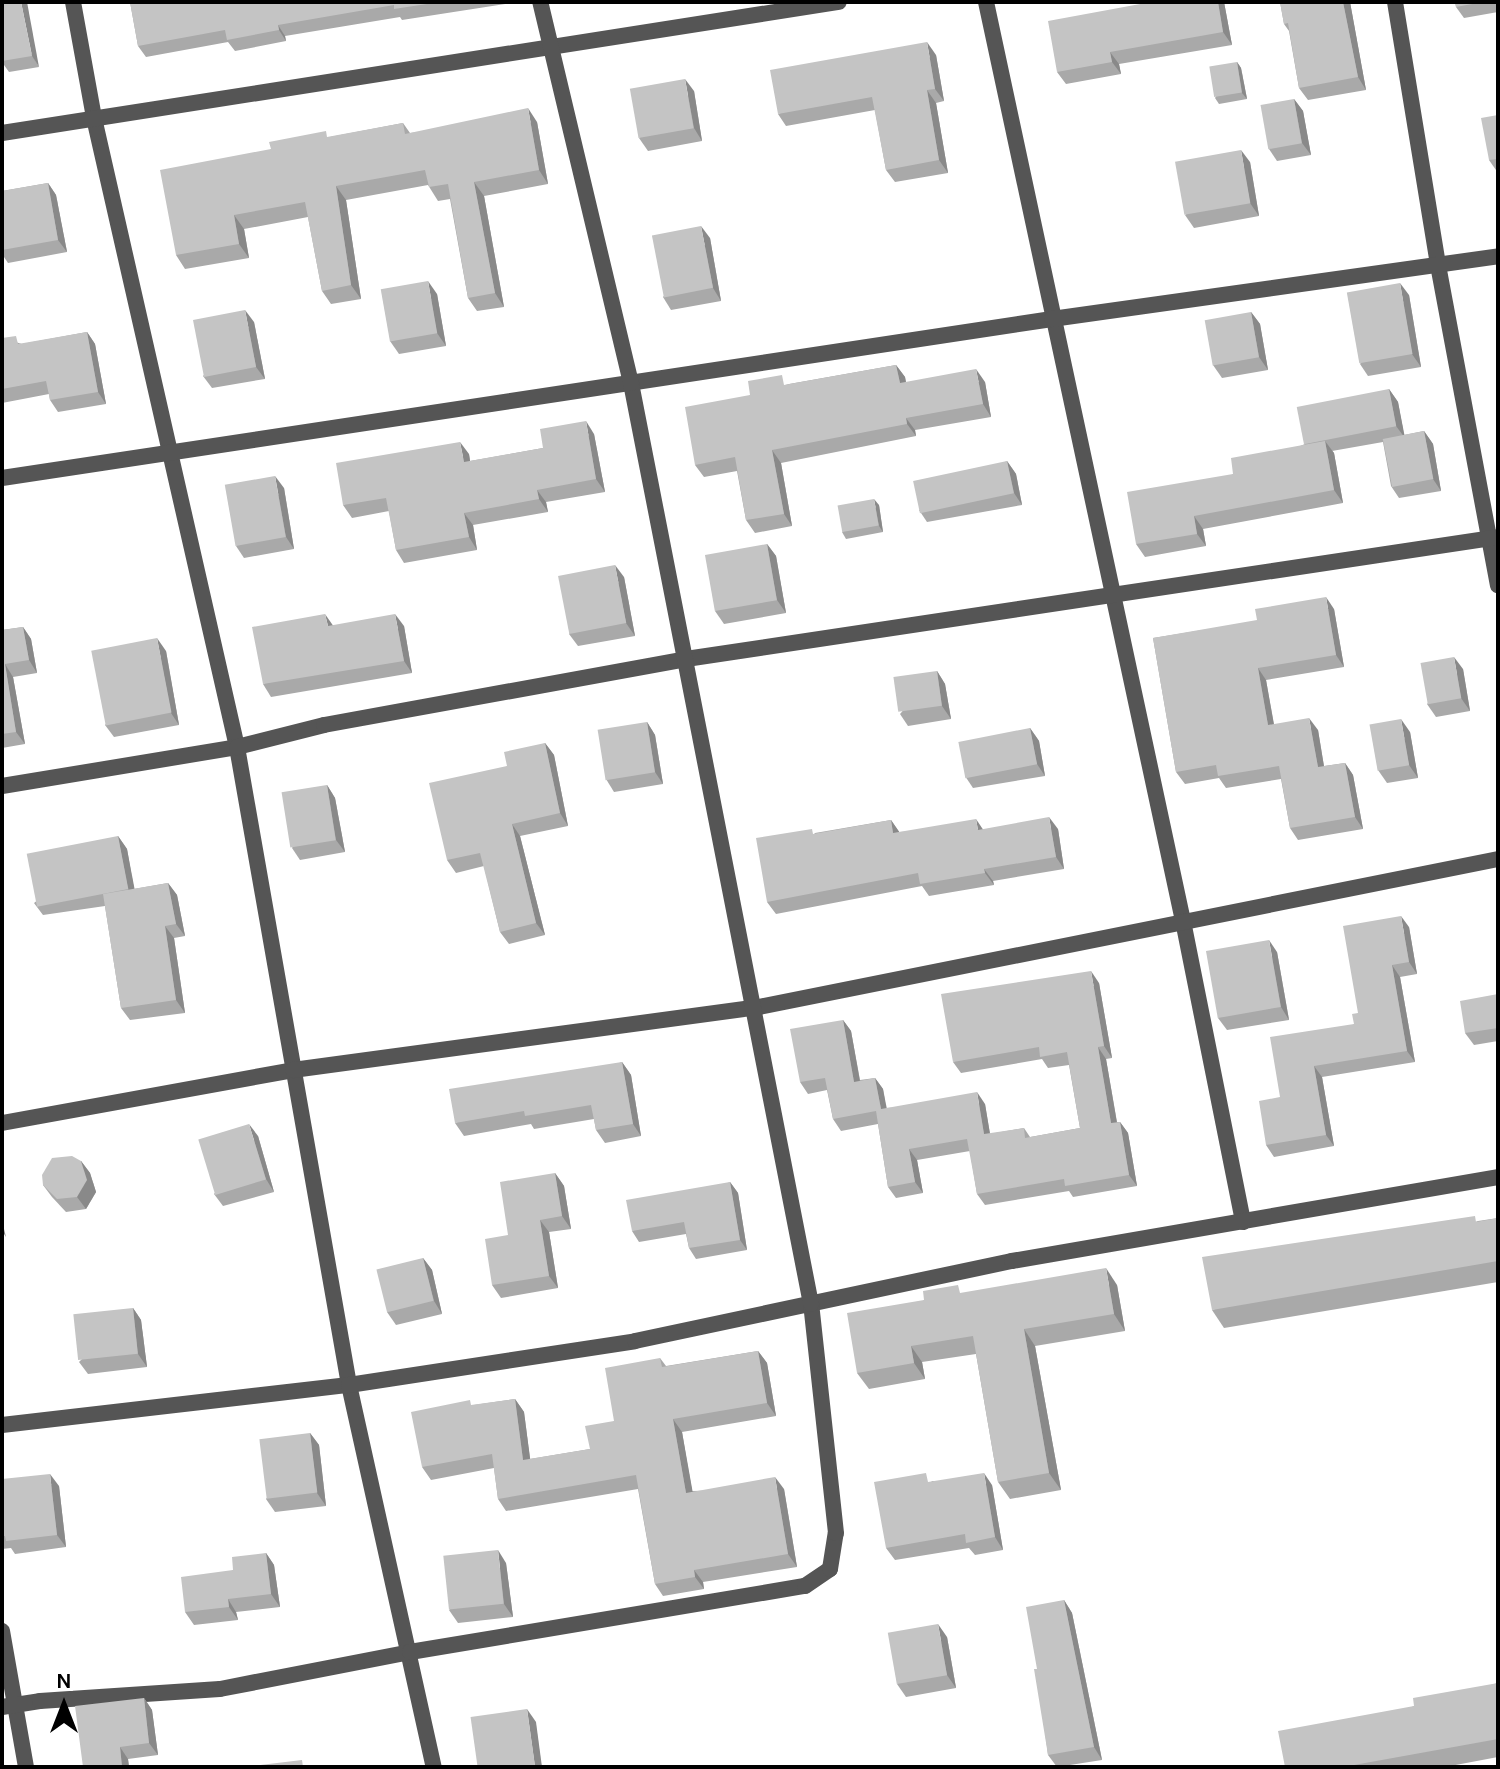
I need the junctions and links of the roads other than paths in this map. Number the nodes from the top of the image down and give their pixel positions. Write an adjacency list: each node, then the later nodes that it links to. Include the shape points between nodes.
1 (73, 2): 7 (street)
2 (540, 2): 6 (street)
3 (839, 2): 6 (street)
4 (986, 2): 11 (street)
5 (1395, 2): 10 (street)
6 (549, 47): 7 (street); 12 (street)
7 (94, 118): 8 (street); 13 (street)
8 (2, 133)
9 (1498, 256): 10 (street)
10 (1438, 265): 11 (street); 15 (street)
11 (1052, 319): 12 (street); 17 (street)
12 (631, 383): 13 (street); 18 (street)
13 (170, 452): 14 (street); 19 (street)
14 (2, 478)
15 (1494, 537): 16 (street); 17 (street)
16 (1498, 585)
17 (1111, 594): 18 (street); 22 (street)
18 (686, 659): 19 (street, via 324,725); 23 (street)
19 (237, 747): 20 (street); 24 (street)
20 (2, 786)
21 (1498, 859): 22 (street)
22 (1183, 921): 23 (street); 27 (street)
23 (754, 1008): 24 (street); 28 (street)
24 (293, 1070): 25 (street); 29 (street)
25 (2, 1123)
26 (1498, 1177): 27 (street)
27 (1243, 1222): 28 (street, via 1012,1261)
28 (811, 1304): 29 (street, via 635,1341); 32 (street, via 836,1533 830,1569 805,1586)
29 (349, 1385): 30 (street); 32 (street)
30 (2, 1425)
31 (2, 1631): 33 (street)
32 (410, 1652): 33 (street, via 220,1689); 35 (street)
33 (8, 1706): 34 (street)
34 (26, 1767)
35 (434, 1767)

